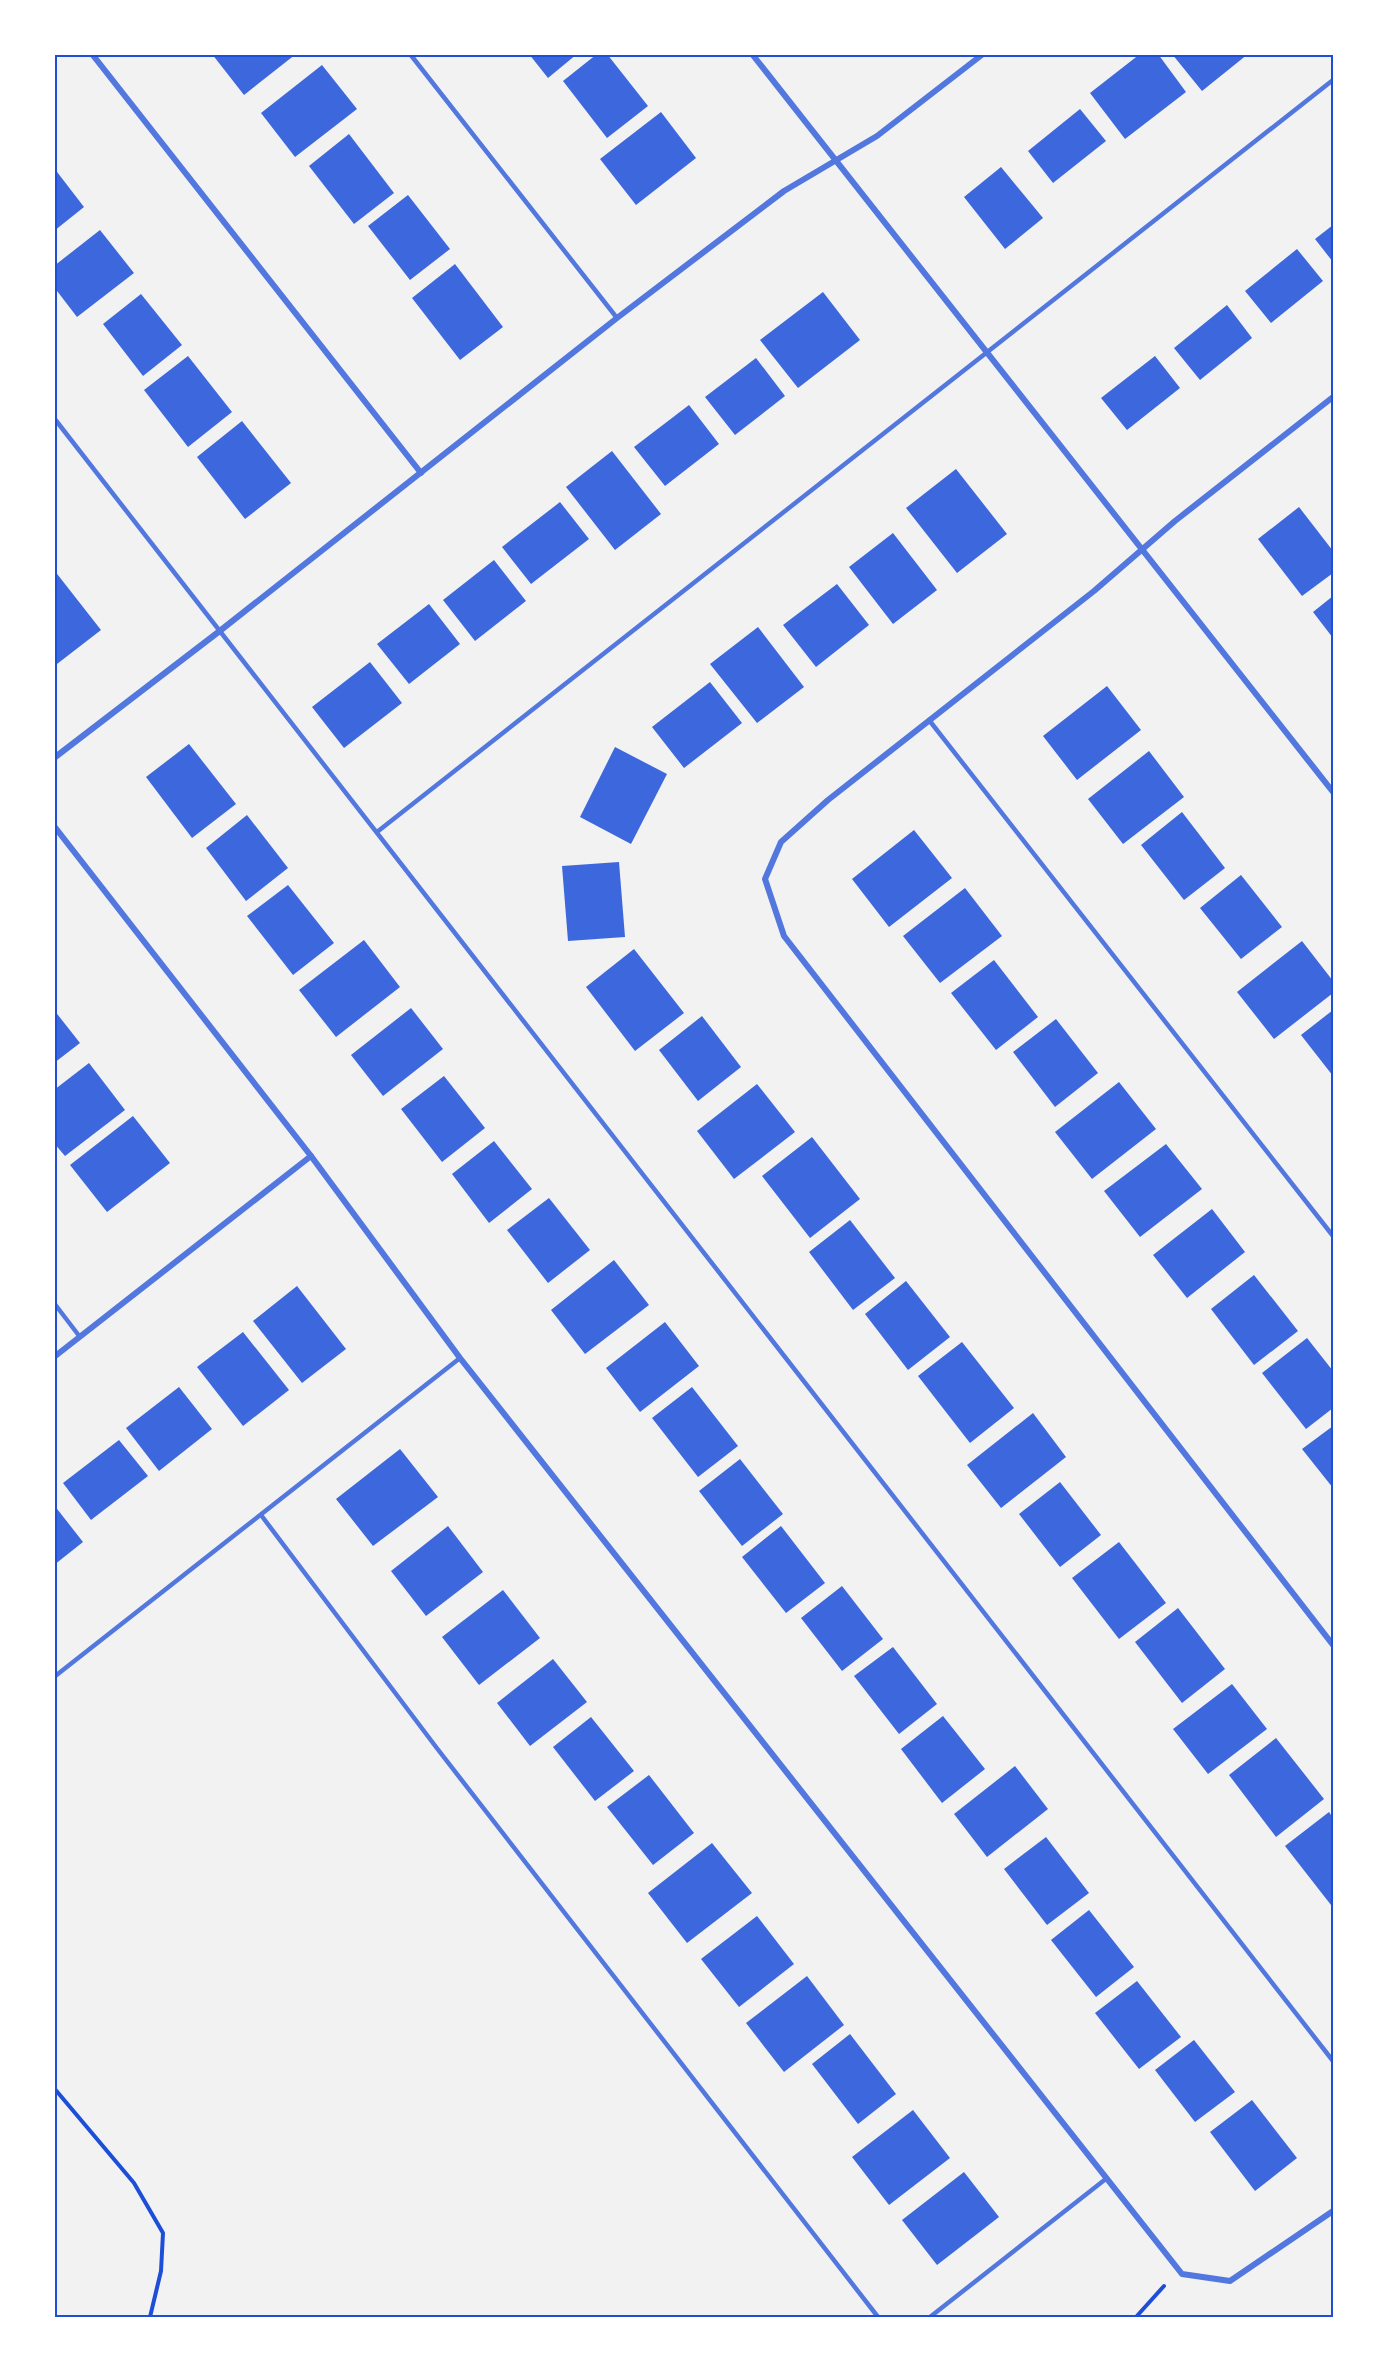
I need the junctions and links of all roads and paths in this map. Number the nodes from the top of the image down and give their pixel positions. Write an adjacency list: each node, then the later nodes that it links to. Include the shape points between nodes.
1 (92, 54): 11 (street)
2 (410, 54): 7 (lane)
3 (752, 54): 6 (street)
4 (983, 54): 6 (street, via 877,136)
5 (1333, 80): 8 (lane)
6 (836, 161): 7 (street, via 784,191); 8 (street)
7 (617, 318): 11 (street)
8 (986, 352): 12 (street); 18 (lane)
9 (1333, 398): 12 (street)
10 (54, 418): 13 (lane)
11 (421, 473): 13 (street)
12 (1142, 550): 14 (street); 16 (street)
13 (221, 630): 15 (street); 18 (lane)
14 (929, 720): 20 (lane); 26 (street, via 781,842 765,879 784,936)
15 (54, 758)
16 (1333, 792)
17 (54, 826): 19 (street)
18 (376, 832): 28 (lane)
19 (311, 1156): 22 (street); 24 (street)
20 (1333, 1236)
21 (54, 1304): 22 (lane)
22 (80, 1337): 23 (street)
23 (54, 1357)
24 (460, 1358): 25 (lane); 30 (street)
25 (261, 1515): 27 (lane); 33 (lane, via 436,1748)
26 (1333, 1645)
27 (54, 1677)
28 (1333, 2061)
29 (54, 2088): 32 (path, via 134,2183 163,2233 161,2271)
30 (1107, 2178): 31 (street, via 1182,2274 1230,2281); 34 (lane)
31 (1333, 2211)
32 (150, 2317)
33 (878, 2317)
34 (930, 2317)

